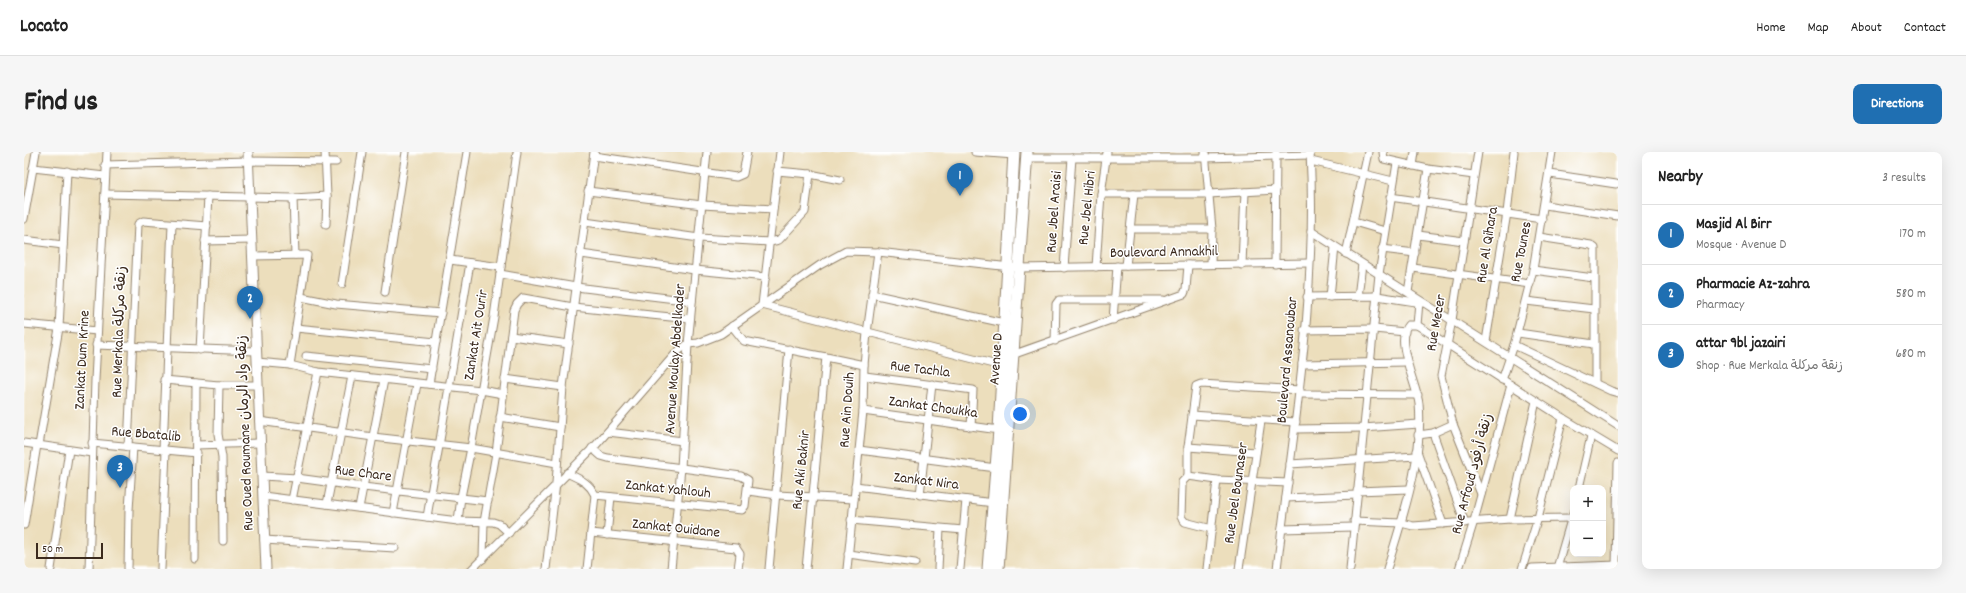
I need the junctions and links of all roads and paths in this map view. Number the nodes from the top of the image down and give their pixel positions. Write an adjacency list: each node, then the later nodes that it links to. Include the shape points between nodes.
1 (36, 152): 32 (street)
2 (106, 152): 30 (street, Zankat Dum Krine)
3 (325, 152): 27 (street)
4 (362, 152): 117 (street)
5 (406, 152): 120 (street)
6 (467, 152): 94 (street)
7 (517, 152): 111 (street, Zankat Ait Ourir)
8 (707, 152): 36 (street, Avenue Moulay Abdelkader)
9 (747, 152): 36 (street, via 744,174 739,177)
10 (780, 152): 35 (street)
11 (975, 152): 18 (street)
12 (1368, 152): 41 (street)
13 (1383, 152): 29 (street, via 1384,159)
14 (1415, 152): 31 (street)
15 (1478, 152): 39 (street, Rue Mecer)
16 (1514, 152): 64 (street, Rue Al Qihara)
17 (1552, 152): 40 (street, Rue Tounes)
18 (1014, 153): 37 (main road, Avenue D)
19 (594, 154): 36 (street); 48 (street)
20 (1107, 154): 23 (street); 26 (street); 51 (street, Rue Jbel Hibri)
21 (1276, 154): 23 (street); 25 (street); 47 (street)
22 (1027, 155): 26 (street); 43 (main road, Avenue D)
23 (1205, 155): 53 (street)
24 (248, 156): 27 (street); 30 (street); 56 (street, Rue Oued Roumane زنقة واد الرمان)
25 (1310, 156): 41 (street); 75 (street, Boulevard Assanoubar)
26 (1072, 158): 107 (street, Rue Jbel Araisi)
27 (326, 162): 28 (street); 55 (street)
28 (336, 162)
29 (1397, 163): 31 (street); 45 (street)
30 (105, 165): 42 (street, Zankat Dum Krine)
31 (1413, 166): 33 (street)
32 (33, 168): 34 (street); 66 (street)
33 (1428, 169): 39 (street); 59 (street)
34 (67, 171): 42 (street); 85 (street)
35 (777, 171): 38 (street); 63 (street)
36 (705, 172): 60 (street, Avenue Moulay Abdelkader)
37 (1013, 173): 43 (main road); 104 (main road, Avenue D)
38 (810, 174): 44 (street); 84 (street, via 805,212 779,240)
39 (1474, 174): 62 (street, Rue Mecer)
40 (1550, 174): 46 (street); 61 (street, Rue Tounes)
41 (1364, 175): 45 (street); 69 (street)
42 (105, 176): 50 (street, Zankat Dum Krine)
43 (1026, 176): 106 (main road, Avenue D)
44 (840, 180)
45 (1393, 180): 57 (street)
46 (1616, 184)
47 (1276, 190): 49 (street); 98 (street)
48 (588, 191): 60 (street); 68 (street)
49 (1245, 192): 53 (street); 101 (street)
50 (105, 194): 54 (street); 148 (street, Zankat Dum Krine)
51 (1101, 194): 52 (street); 105 (street, Rue Jbel Hibri)
52 (1134, 194): 53 (street); 74 (street)
53 (1209, 194): 73 (street)
54 (208, 196): 56 (street); 72 (street)
55 (327, 196): 58 (street); 71 (street)
56 (250, 197): 58 (street); 81 (street, Rue Oued Roumane زنقة واد الرمان)
57 (1390, 197): 59 (street); 76 (street)
58 (293, 198): 92 (street)
59 (1423, 201): 62 (street); 77 (street)
60 (702, 205): 63 (street); 79 (street, Avenue Moulay Abdelkader)
61 (1545, 205): 65 (street); 67 (street, Rue Tounes)
62 (1469, 208): 64 (street); 82 (street, Rue Mecer)
63 (773, 209): 84 (street)
64 (1507, 213): 67 (street); 115 (street, Rue Al Qihara)
65 (1618, 216)
66 (24, 219)
67 (1542, 219): 78 (street, Rue Tounes)
68 (585, 222): 79 (street); 90 (street)
69 (1354, 222): 76 (street); 91 (street)
70 (172, 224): 72 (street); 162 (street, Rue Merkala زنقة مركلة, via 143,221 139,222 137,228); 164 (street)
71 (326, 224)
72 (207, 226): 83 (street)
73 (1212, 228): 74 (street); 97 (street)
74 (1131, 229): 103 (street)
75 (1311, 231): 86 (street); 96 (street, Boulevard Assanoubar)
76 (1385, 231): 87 (street)
77 (1418, 235): 82 (street); 89 (street)
78 (1539, 237): 110 (street, Rue Tounes); 116 (street, via 1594,247)
79 (699, 238): 84 (street); 109 (street, Avenue Moulay Abdelkader)
80 (24, 240): 85 (street)
81 (252, 240): 83 (street); 93 (street, Rue Oued Roumane زنقة واد الرمان)
82 (1464, 240): 113 (street, Rue Mecer)
83 (205, 241): 165 (street)
84 (770, 242): 114 (street)
85 (63, 245): 144 (street)
86 (1336, 247): 91 (street); 126 (street)
87 (1382, 249): 89 (street); 112 (street)
88 (878, 252): 104 (street, Boulevard Annakhil); 122 (street, Rue Ain Douih); 133 (street, Boulevard Annakhil, via 840,253)
89 (1415, 253): 108 (street)
90 (581, 254): 109 (street); 119 (street)
91 (1346, 254): 99 (street)
92 (295, 255): 93 (street); 124 (street, via 305,254 308,257)
93 (252, 256): 166 (street, Rue Oued Roumane زنقة واد الرمان)
94 (450, 260): 95 (street); 136 (street)
95 (470, 263): 111 (street); 194 (street)
96 (1309, 263): 98 (street, Boulevard Annakhil); 125 (street, Boulevard Assanoubar)
97 (1211, 264): 100 (street, Boulevard Annakhil); 101 (street, Boulevard Annakhil)
98 (1275, 264): 101 (street, Boulevard Annakhil)
99 (1362, 264): 112 (street); 127 (street)
100 (1188, 265): 103 (street, Boulevard Annakhil); 129 (street, via 1186,292 1182,296)
101 (1242, 265)
102 (1117, 266): 103 (street, Boulevard Annakhil); 105 (street, Boulevard Annakhil); 128 (street)
103 (1126, 266)
104 (1007, 267): 106 (street, Boulevard Annakhil); 140 (main road, Avenue D)
105 (1096, 267): 107 (street, Boulevard Annakhil)
106 (1019, 268): 107 (street, Boulevard Annakhil); 167 (main road, Avenue D)
107 (1064, 268)
108 (1413, 268): 113 (street); 121 (street)
109 (695, 270): 114 (street); 131 (street, Avenue Moulay Abdelkader)
110 (1533, 270): 116 (street); 118 (street, Rue Tounes)
111 (500, 271): 119 (street); 196 (street, Zankat Ait Ourir)
112 (1379, 274): 121 (street); 123 (street)
113 (1459, 274): 115 (street); 139 (street, Rue Mecer)
114 (766, 277): 133 (street)
115 (1496, 278): 118 (street); 154 (street, Rue Al Qihara)
116 (1594, 278): 135 (street)
117 (342, 284)
118 (1530, 284): 130 (street, Rue Tounes)
119 (576, 287): 131 (street); 134 (street)
120 (385, 292)
121 (1408, 292): 132 (street)
122 (872, 294): 140 (street); 150 (street, Rue Ain Douih)
123 (1377, 296): 127 (street); 132 (street); 146 (street)
124 (301, 297): 136 (street, via 336,304); 145 (street)
125 (1307, 297): 126 (street); 147 (street, Boulevard Assanoubar)
126 (1330, 297): 127 (street)
127 (1358, 297)
128 (1114, 299): 129 (street); 138 (street); 153 (street, via 1058,301)
129 (1168, 300): 138 (street)
130 (1526, 300): 135 (street); 151 (street, Rue Tounes)
131 (692, 301): 137 (street, Avenue Moulay Abdelkader)
132 (1422, 303): 139 (street); 142 (street)
133 (762, 305): 143 (street, Boulevard Annakhil); 150 (street)
134 (573, 307): 137 (street); 152 (street, via 522,299 514,310); 156 (street)
135 (1594, 309): 158 (street)
136 (441, 314): 155 (street)
137 (690, 319): 157 (street, Avenue Moulay Abdelkader)
138 (1113, 320): 153 (street)
139 (1452, 320): 154 (street); 160 (street, Rue Mecer)
140 (1004, 323): 177 (main road, Avenue D)
141 (24, 324): 144 (street)
142 (1417, 325): 149 (street, via 1408,325); 160 (street)
143 (732, 326): 157 (street, Boulevard Annakhil, via 712,339); 163 (street, via 744,341)
144 (59, 328): 148 (street); 230 (street)
145 (296, 328): 155 (street); 175 (street)
146 (1374, 329): 147 (street); 149 (street); 172 (street)
147 (1304, 330): 174 (street, Boulevard Assanoubar)
148 (97, 331): 159 (street, Zankat Dum Krine)
149 (1405, 332): 173 (street)
150 (867, 333): 176 (street, Rue Ain Douih); 177 (street)
151 (1518, 333): 158 (street); 161 (street, Rue Tounes)
152 (511, 336): 156 (street); 182 (street)
153 (1055, 340): 167 (street)
154 (1486, 341): 170 (street)
155 (436, 342): 178 (street)
156 (569, 344): 195 (street)
157 (688, 344): 220 (street, via 669,360); 226 (street, Avenue Moulay Abdelkader)
158 (1594, 344): 187 (street)
159 (96, 345): 162 (street); 228 (street, Zankat Dum Krine)
160 (1447, 345): 185 (street); 211 (street, Rue Mecer, via 1441,376)
161 (1514, 345): 170 (street, Rue Tounes); 187 (street)
162 (132, 347): 164 (street); 233 (street, Rue Merkala زنقة مركلة)
163 (789, 348): 169 (street); 272 (street)
164 (166, 349): 165 (street); 183 (street)
165 (200, 350): 166 (street)
166 (256, 351): 171 (street, Rue Oued Roumane زنقة واد الرمان)
167 (1012, 355): 335 (main road, Avenue D)
168 (306, 356): 178 (street)
169 (826, 356): 176 (street); 275 (street, Rue Aki Baknir)
170 (1510, 356): 185 (street); 213 (street)
171 (257, 362): 175 (street); 192 (street, Rue Oued Roumane زنقة واد الرمان)
172 (1370, 362): 173 (street); 174 (street); 200 (street)
173 (1406, 362): 201 (street)
174 (1302, 364): 197 (street, Boulevard Assanoubar)
175 (290, 365): 179 (street)
176 (864, 365): 181 (street, Rue Ain Douih)
177 (1001, 366): 218 (main road, Avenue D)
178 (432, 369): 189 (street)
179 (318, 372): 180 (street); 216 (street)
180 (352, 376): 184 (street); 219 (street)
181 (865, 376): 190 (street, Rue Tachla); 203 (street, Rue Ain Douih)
182 (506, 379): 195 (street); 199 (street)
183 (164, 380): 186 (street); 239 (street)
184 (384, 380): 188 (street); 224 (street)
185 (1502, 380): 193 (street)
186 (196, 383): 191 (street); 237 (street)
187 (1595, 383): 198 (street)
188 (417, 384): 189 (street); 225 (street)
189 (429, 384): 194 (street)
190 (932, 384): 208 (street); 215 (street, Rue Tachla, via 973,390)
191 (219, 385): 192 (street); 231 (street)
192 (258, 385): 207 (street, Rue Oued Roumane زنقة واد الرمان)
193 (1510, 385): 202 (street); 269 (street, Rue Arfoud زنقة أرفود)
194 (450, 387): 196 (street); 232 (street)
195 (563, 387): 214 (street)
196 (481, 390): 199 (street); 235 (street, Zankat Ait Ourir)
197 (1300, 392): 200 (street); 204 (street, via 1199,384 1195,388); 212 (street, Boulevard Assanoubar)
198 (1618, 393)
199 (503, 394): 205 (street)
200 (1367, 395): 201 (street); 217 (street)
201 (1418, 395): 210 (street)
202 (1536, 401): 206 (street); 291 (street)
203 (863, 411): 208 (street, Zankat Choukka); 240 (street, Rue Ain Douih)
204 (1192, 415): 209 (street); 234 (street)
205 (500, 418): 214 (street); 245 (street)
206 (1563, 418): 223 (street); 290 (street)
207 (259, 421): 216 (street); 229 (street, Rue Oued Roumane زنقة واد الرمان)
208 (928, 421): 215 (street, Zankat Choukka); 246 (street)
209 (1261, 421): 212 (street); 242 (street, Rue Jbel Bounaser)
210 (1419, 424): 217 (street); 222 (street)
211 (1453, 424): 221 (street); 269 (street, Rue Mecer)
212 (1295, 426): 217 (street); 250 (street, Boulevard Assanoubar)
213 (1618, 426)
214 (560, 427): 248 (street)
215 (972, 427): 218 (street, Zankat Choukka)
216 (306, 428): 219 (street); 256 (street)
217 (1364, 428): 247 (street)
218 (999, 430): 252 (main road, Avenue D)
219 (341, 432): 224 (street); 259 (street)
220 (608, 432): 226 (street); 236 (street)
221 (1433, 433): 222 (street); 298 (street)
222 (1418, 436): 244 (street)
223 (1591, 436): 241 (street); 262 (street)
224 (373, 437): 225 (street); 264 (street)
225 (406, 440): 232 (street); 266 (street)
226 (682, 441): 251 (street, Avenue Moulay Abdelkader)
227 (24, 443): 230 (street)
228 (92, 443): 233 (street, Rue Bbatalib); 243 (street, Zankat Dum Krine)
229 (260, 443): 231 (street, Rue Bbatalib); 254 (street, Rue Oued Roumane زنقة واد الرمان)
230 (38, 445): 238 (street); 301 (street)
231 (220, 445): 237 (street, Rue Bbatalib); 310 (street)
232 (439, 445): 235 (street); 270 (street)
233 (131, 447): 239 (street, Rue Bbatalib); 321 (street, Rue Merkala زنقة مركلة)
234 (1188, 447): 242 (street); 255 (street)
235 (471, 448): 245 (street); 276 (street, Zankat Ait Ourir)
236 (592, 448): 251 (street, via 608,458); 253 (street)
237 (196, 449): 239 (street, Rue Bbatalib); 314 (street)
238 (69, 450): 243 (street); 319 (street)
239 (164, 450): 322 (street)
240 (859, 450): 246 (street); 263 (street, Rue Ain Douih)
241 (1618, 451)
242 (1256, 452): 258 (street, Rue Jbel Bounaser)
243 (92, 453): 320 (street, Zankat Dum Krine)
244 (1417, 453): 247 (street); 265 (street); 300 (street)
245 (496, 454): 248 (street); 282 (street)
246 (924, 458): 252 (street); 273 (street)
247 (1360, 460): 250 (street); 268 (street)
248 (557, 463): 260 (street)
249 (1618, 463): 317 (street)
250 (1290, 464): 261 (street, Boulevard Assanoubar)
251 (681, 468): 267 (street, via 744,477 748,480); 285 (street, Avenue Moulay Abdelkader)
252 (996, 468): 283 (main road, Avenue D)
253 (567, 473): 260 (street); 271 (street, via 584,481 591,487)
254 (262, 476): 256 (street, Rue Chare); 274 (street, Rue Oued Roumane زنقة واد الرمان)
255 (1188, 476): 257 (street); 303 (street, via 1182,482 1181,517 1185,522)
256 (297, 478): 259 (street, Rue Chare); 280 (street)
257 (1217, 480): 258 (street); 303 (street)
258 (1251, 482): 261 (street); 337 (street, Rue Jbel Bounaser)
259 (330, 483): 264 (street, Rue Chare); 284 (street)
260 (556, 483): 306 (street); 325 (street)
261 (1288, 483): 278 (street, Boulevard Assanoubar)
262 (1580, 485)
263 (855, 486): 273 (street, Zankat Nira); 279 (street, Rue Ain Douih)
264 (363, 487): 266 (street, Rue Chare); 286 (street)
265 (1409, 488): 268 (street); 297 (street)
266 (397, 491): 270 (street, Rue Chare); 287 (street)
267 (748, 491): 272 (street); 285 (street, Zankat Yahlouh, via 745,508 740,510)
268 (1357, 493): 278 (street); 299 (street)
269 (1481, 494): 294 (street, Rue Arfoud زنقة أرفود)
270 (431, 495): 276 (street, Rue Chare); 289 (street)
271 (594, 495): 277 (street, Zankat Yahlouh); 307 (street)
272 (777, 495): 275 (street); 329 (street)
273 (920, 495): 281 (street, Zankat Nira)
274 (263, 496): 280 (street); 309 (street, Rue Oued Roumane زنقة واد الرمان)
275 (812, 496): 279 (street); 330 (street, Rue Aki Baknir)
276 (461, 497): 282 (street, Rue Chare); 293 (street, Zankat Ait Ourir)
277 (611, 497): 285 (street, Zankat Yahlouh); 308 (street)
278 (1286, 498): 304 (street, Boulevard Assanoubar)
279 (854, 499): 292 (street, Rue Ain Douih)
280 (292, 500): 284 (street)
281 (966, 500): 283 (street, Zankat Nira); 305 (street)
282 (488, 501): 296 (street)
283 (994, 503): 334 (main road, Avenue D)
284 (327, 504): 286 (street)
285 (678, 505): 311 (street, Avenue Moulay Abdelkader)
286 (359, 508): 287 (street)
287 (393, 513): 289 (street)
288 (1570, 515): 290 (street)
289 (426, 517): 293 (street)
290 (1538, 518): 291 (street); 342 (street)
291 (1510, 519): 294 (street)
292 (851, 520): 302 (street); 313 (street, Rue Ain Douih)
293 (458, 521): 296 (street)
294 (1474, 521): 298 (street); 341 (street, Rue Arfoud زنقة أرفود)
295 (1570, 521): 318 (street)
296 (484, 522): 306 (street, via 499,524); 315 (street)
297 (1401, 523): 299 (street); 300 (street, via 1413,526); 340 (street)
298 (1465, 523): 300 (street)
299 (1354, 524): 304 (street); 339 (street)
300 (1443, 524)
301 (24, 525)
302 (940, 529): 305 (street); 332 (street)
303 (1212, 529): 336 (street)
304 (1282, 529): 338 (street, Boulevard Assanoubar)
305 (963, 530): 333 (street)
306 (509, 533): 315 (street)
307 (591, 533): 308 (street, Zankat Ouidane); 326 (street)
308 (607, 535): 311 (street, Zankat Ouidane)
309 (264, 540): 312 (street); 323 (street, Rue Oued Roumane زنقة واد الرمان)
310 (223, 541)
311 (674, 543): 327 (street, Avenue Moulay Abdelkader); 328 (street, Zankat Ouidane, via 736,548 740,554)
312 (395, 548)
313 (848, 554): 316 (street); 331 (street, Rue Ain Douih)
314 (195, 559)
315 (483, 559): 324 (street)
316 (915, 563)
317 (1617, 566): 318 (street)
318 (1557, 568): 343 (street)
319 (51, 569)
320 (89, 569)
321 (128, 569)
322 (161, 569)
323 (266, 569)
324 (472, 569)
325 (546, 569)
326 (587, 569)
327 (671, 569)
328 (738, 569)
329 (769, 569)
330 (806, 569)
331 (847, 569)
332 (938, 569)
333 (960, 569)
334 (988, 569)
335 (998, 569)
336 (1207, 569)
337 (1239, 569)
338 (1277, 569)
339 (1350, 569)
340 (1387, 569)
341 (1459, 569)
342 (1522, 569)
343 (1532, 569)

